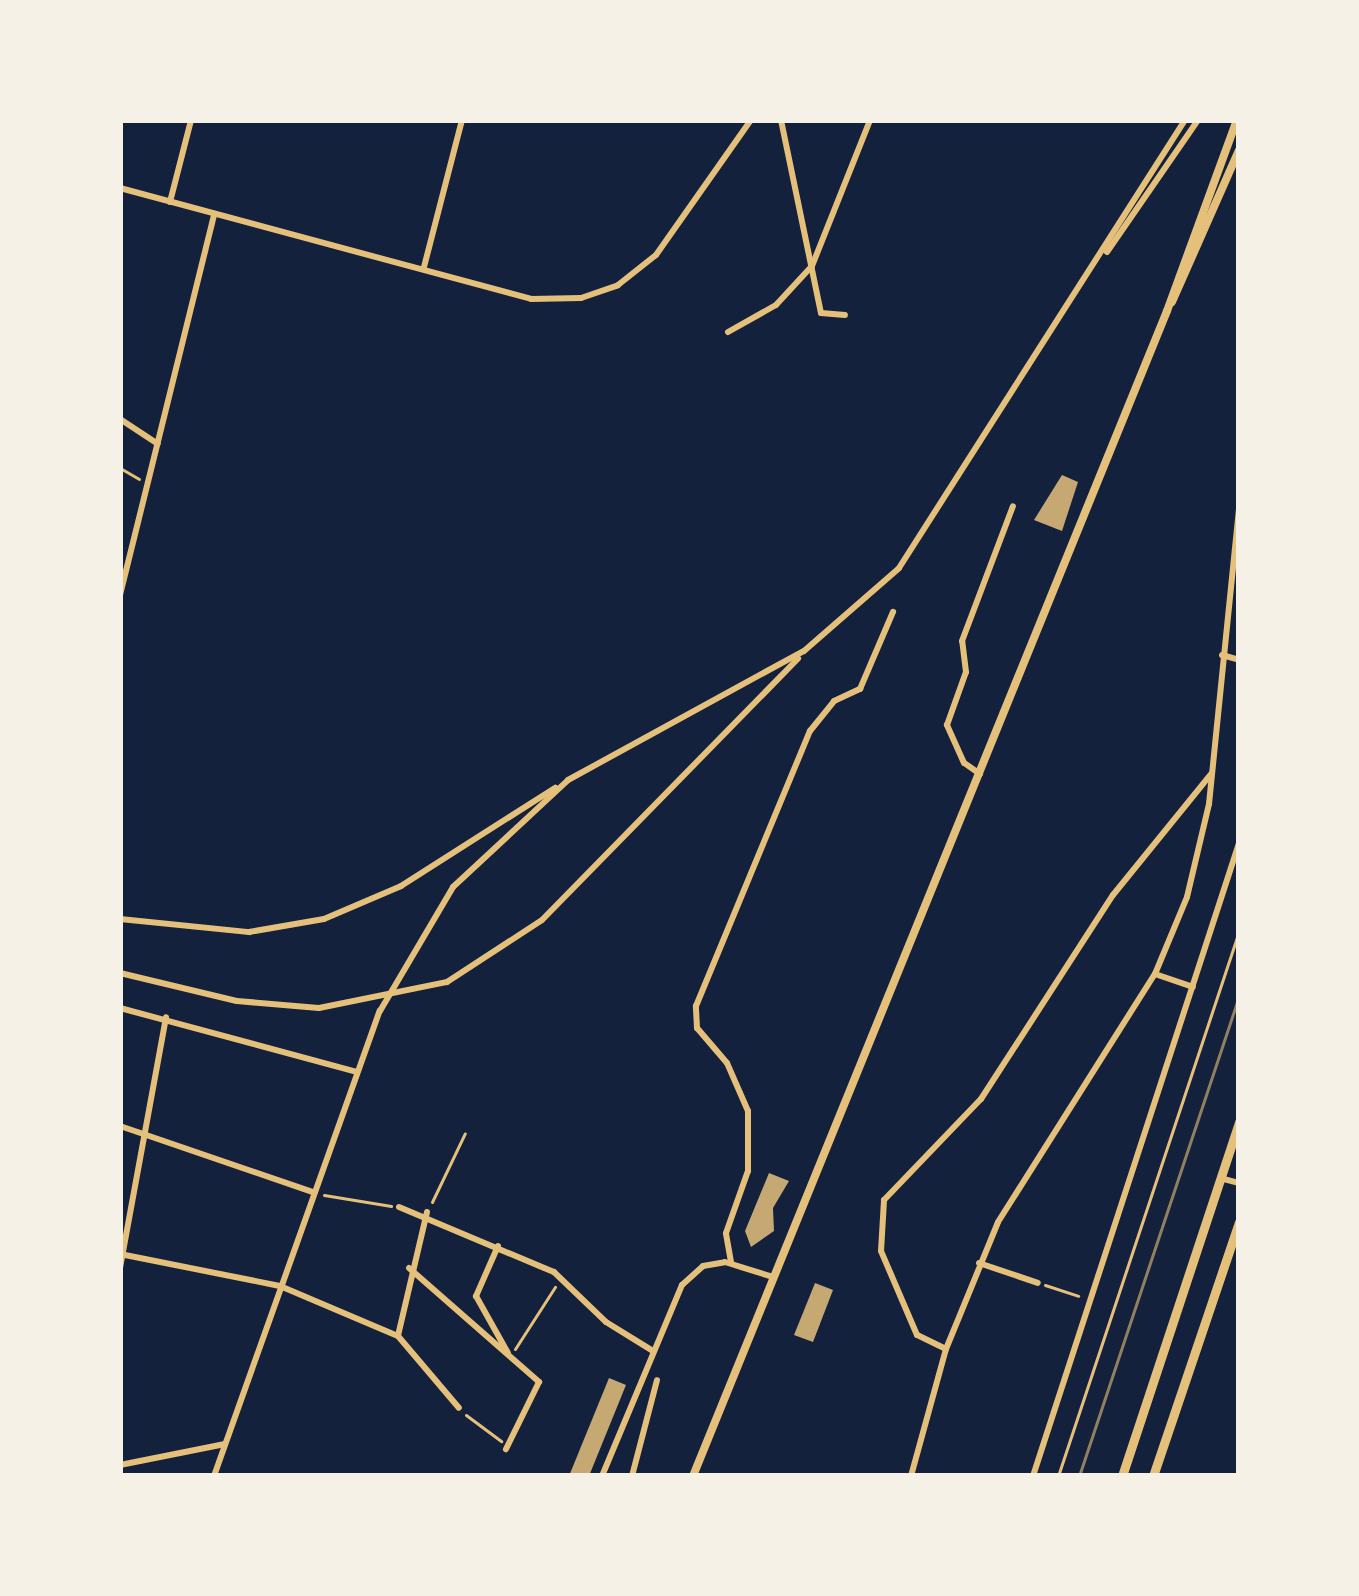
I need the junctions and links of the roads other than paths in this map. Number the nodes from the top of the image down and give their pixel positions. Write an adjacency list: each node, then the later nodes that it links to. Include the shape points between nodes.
1 (190, 120): 14 (street)
2 (462, 120): 17 (street)
3 (751, 120): 17 (street, via 656,255 599,292 531,298)
4 (781, 120): 16 (street)
5 (870, 120): 16 (street)
6 (1185, 120): 20 (street)
7 (1198, 120): 20 (street)
8 (1238, 120): 9 (main road); 18 (main road)
9 (1239, 138)
10 (1239, 150): 13 (main road)
11 (1239, 167): 13 (main road)
12 (120, 188): 14 (street)
13 (1216, 194): 18 (main road)
14 (170, 202): 15 (street)
15 (214, 214): 17 (street); 23 (street)
16 (812, 266): 19 (street, via 821,313); 21 (street, via 776,305)
17 (423, 269)
18 (1167, 310): 31 (main road)
19 (844, 315)
20 (1054, 329): 28 (street, via 898,568)
21 (728, 332)
22 (120, 421): 23 (street)
23 (158, 444): 26 (street)
24 (1013, 506): 31 (street, via 962,641 966,672 947,725 964,763)
25 (1239, 509): 29 (street)
26 (120, 595)
27 (893, 612): 53 (street, via 860,688 834,701 810,731 697,1006 697,1028 727,1063 748,1111 748,1171 726,1233)
28 (804, 651): 33 (street); 36 (street, via 542,920 490,958 421,991 349,1007 236,1001)
29 (1222, 656): 30 (street); 32 (street)
30 (1239, 660)
31 (980, 774): 57 (main road)
32 (1211, 774): 37 (street, via 1202,847); 61 (street, via 1102,912 981,1099 884,1200 880,1251 917,1335)
33 (568, 780): 35 (street, via 401,886 324,919 249,932); 41 (street, via 453,887 389,989)
34 (1239, 843): 38 (street)
35 (120, 919)
36 (120, 973)
37 (1155, 974): 38 (street); 54 (street, via 1029,1168)
38 (1193, 987): 74 (street)
39 (120, 1008): 40 (street)
40 (166, 1017): 41 (street); 44 (street)
41 (357, 1072): 47 (street)
42 (1239, 1122): 45 (main road)
43 (120, 1126): 44 (street)
44 (145, 1131): 47 (street); 52 (street)
45 (1220, 1178): 46 (street); 75 (main road)
46 (1239, 1183)
47 (314, 1192): 59 (street)
48 (399, 1207): 49 (street)
49 (427, 1212): 51 (street); 56 (street)
50 (1239, 1222): 76 (main road)
51 (498, 1246): 62 (street, via 562,1277 606,1322); 63 (street, via 476,1295)
52 (121, 1255): 55 (street); 59 (street)
53 (731, 1262): 57 (street); 62 (street, via 691,1275)
54 (979, 1263): 58 (street); 61 (street)
55 (120, 1268)
56 (409, 1268): 60 (street); 63 (street)
57 (775, 1278): 72 (main road)
58 (1038, 1283)
59 (280, 1286): 60 (street); 66 (street)
60 (398, 1336): 65 (street)
61 (946, 1349): 73 (street)
62 (653, 1351): 70 (street)
63 (511, 1356): 67 (street, via 538,1382)
64 (657, 1380): 71 (street)
65 (459, 1408)
66 (225, 1444): 68 (street); 69 (street)
67 (507, 1447)
68 (120, 1465)
69 (214, 1476)
70 (602, 1476)
71 (632, 1476)
72 (693, 1476)
73 (911, 1476)
74 (1033, 1476)
75 (1122, 1476)
76 (1153, 1476)

